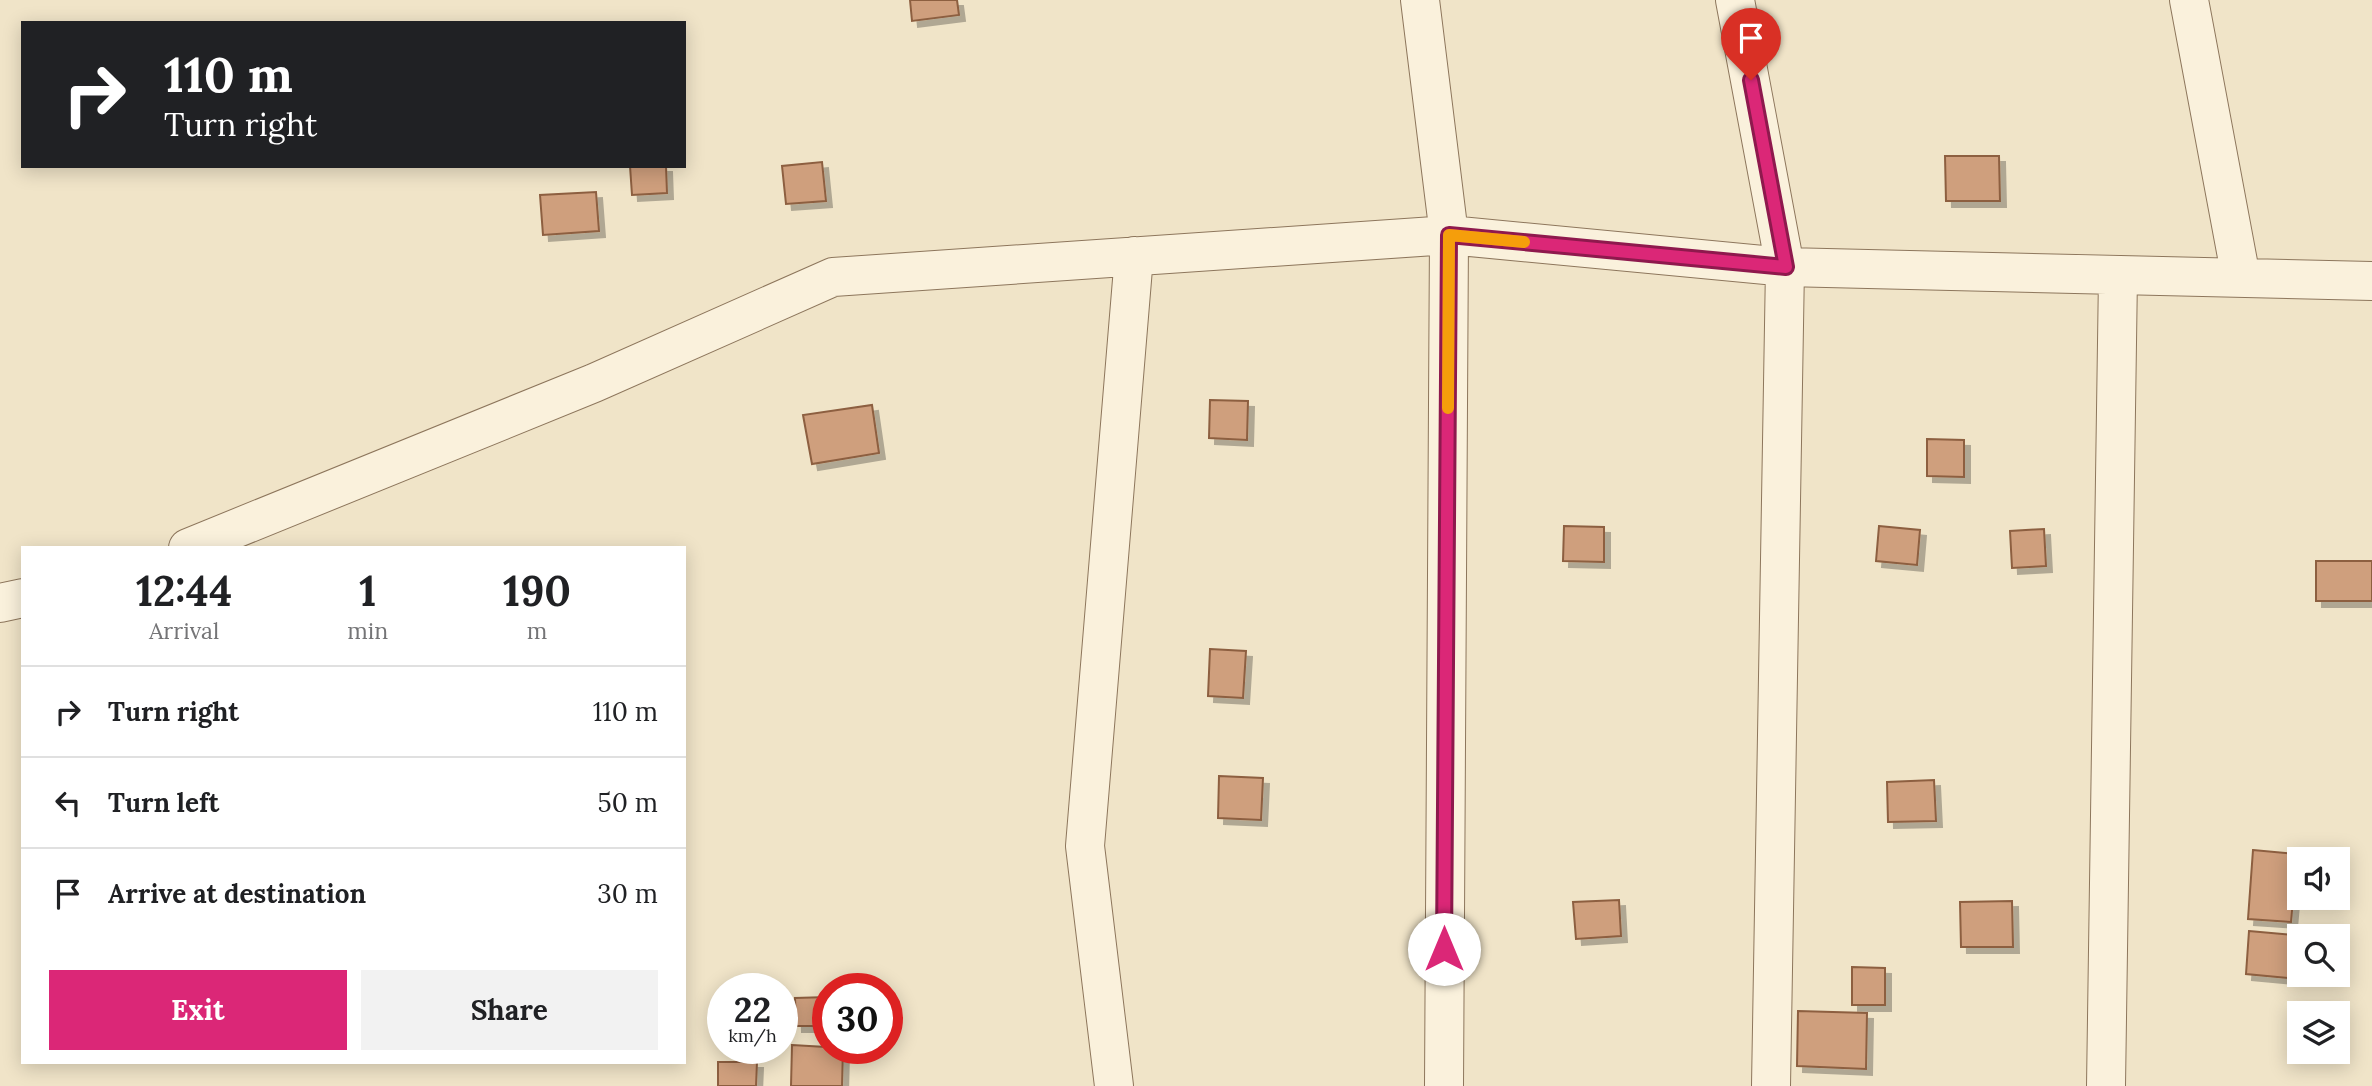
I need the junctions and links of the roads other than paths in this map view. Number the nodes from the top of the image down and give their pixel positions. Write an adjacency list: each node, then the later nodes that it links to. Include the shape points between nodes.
1 (1420, 0): 4 (street)
2 (1735, 0): 6 (street)
3 (2189, 0): 8 (street)
4 (1449, 235): 5 (street); 6 (street); 14 (street)
5 (1134, 256): 10 (street, via 833,277 594,383); 13 (street, via 1084,846)
6 (1786, 267): 7 (street); 15 (street)
7 (2118, 275): 8 (street); 16 (street)
8 (2241, 278): 9 (street)
9 (2372, 281)
10 (193, 546)
11 (21, 598): 12 (street)
12 (0, 603)
13 (1114, 1086)
14 (1444, 1086)
15 (1771, 1086)
16 (2106, 1086)

